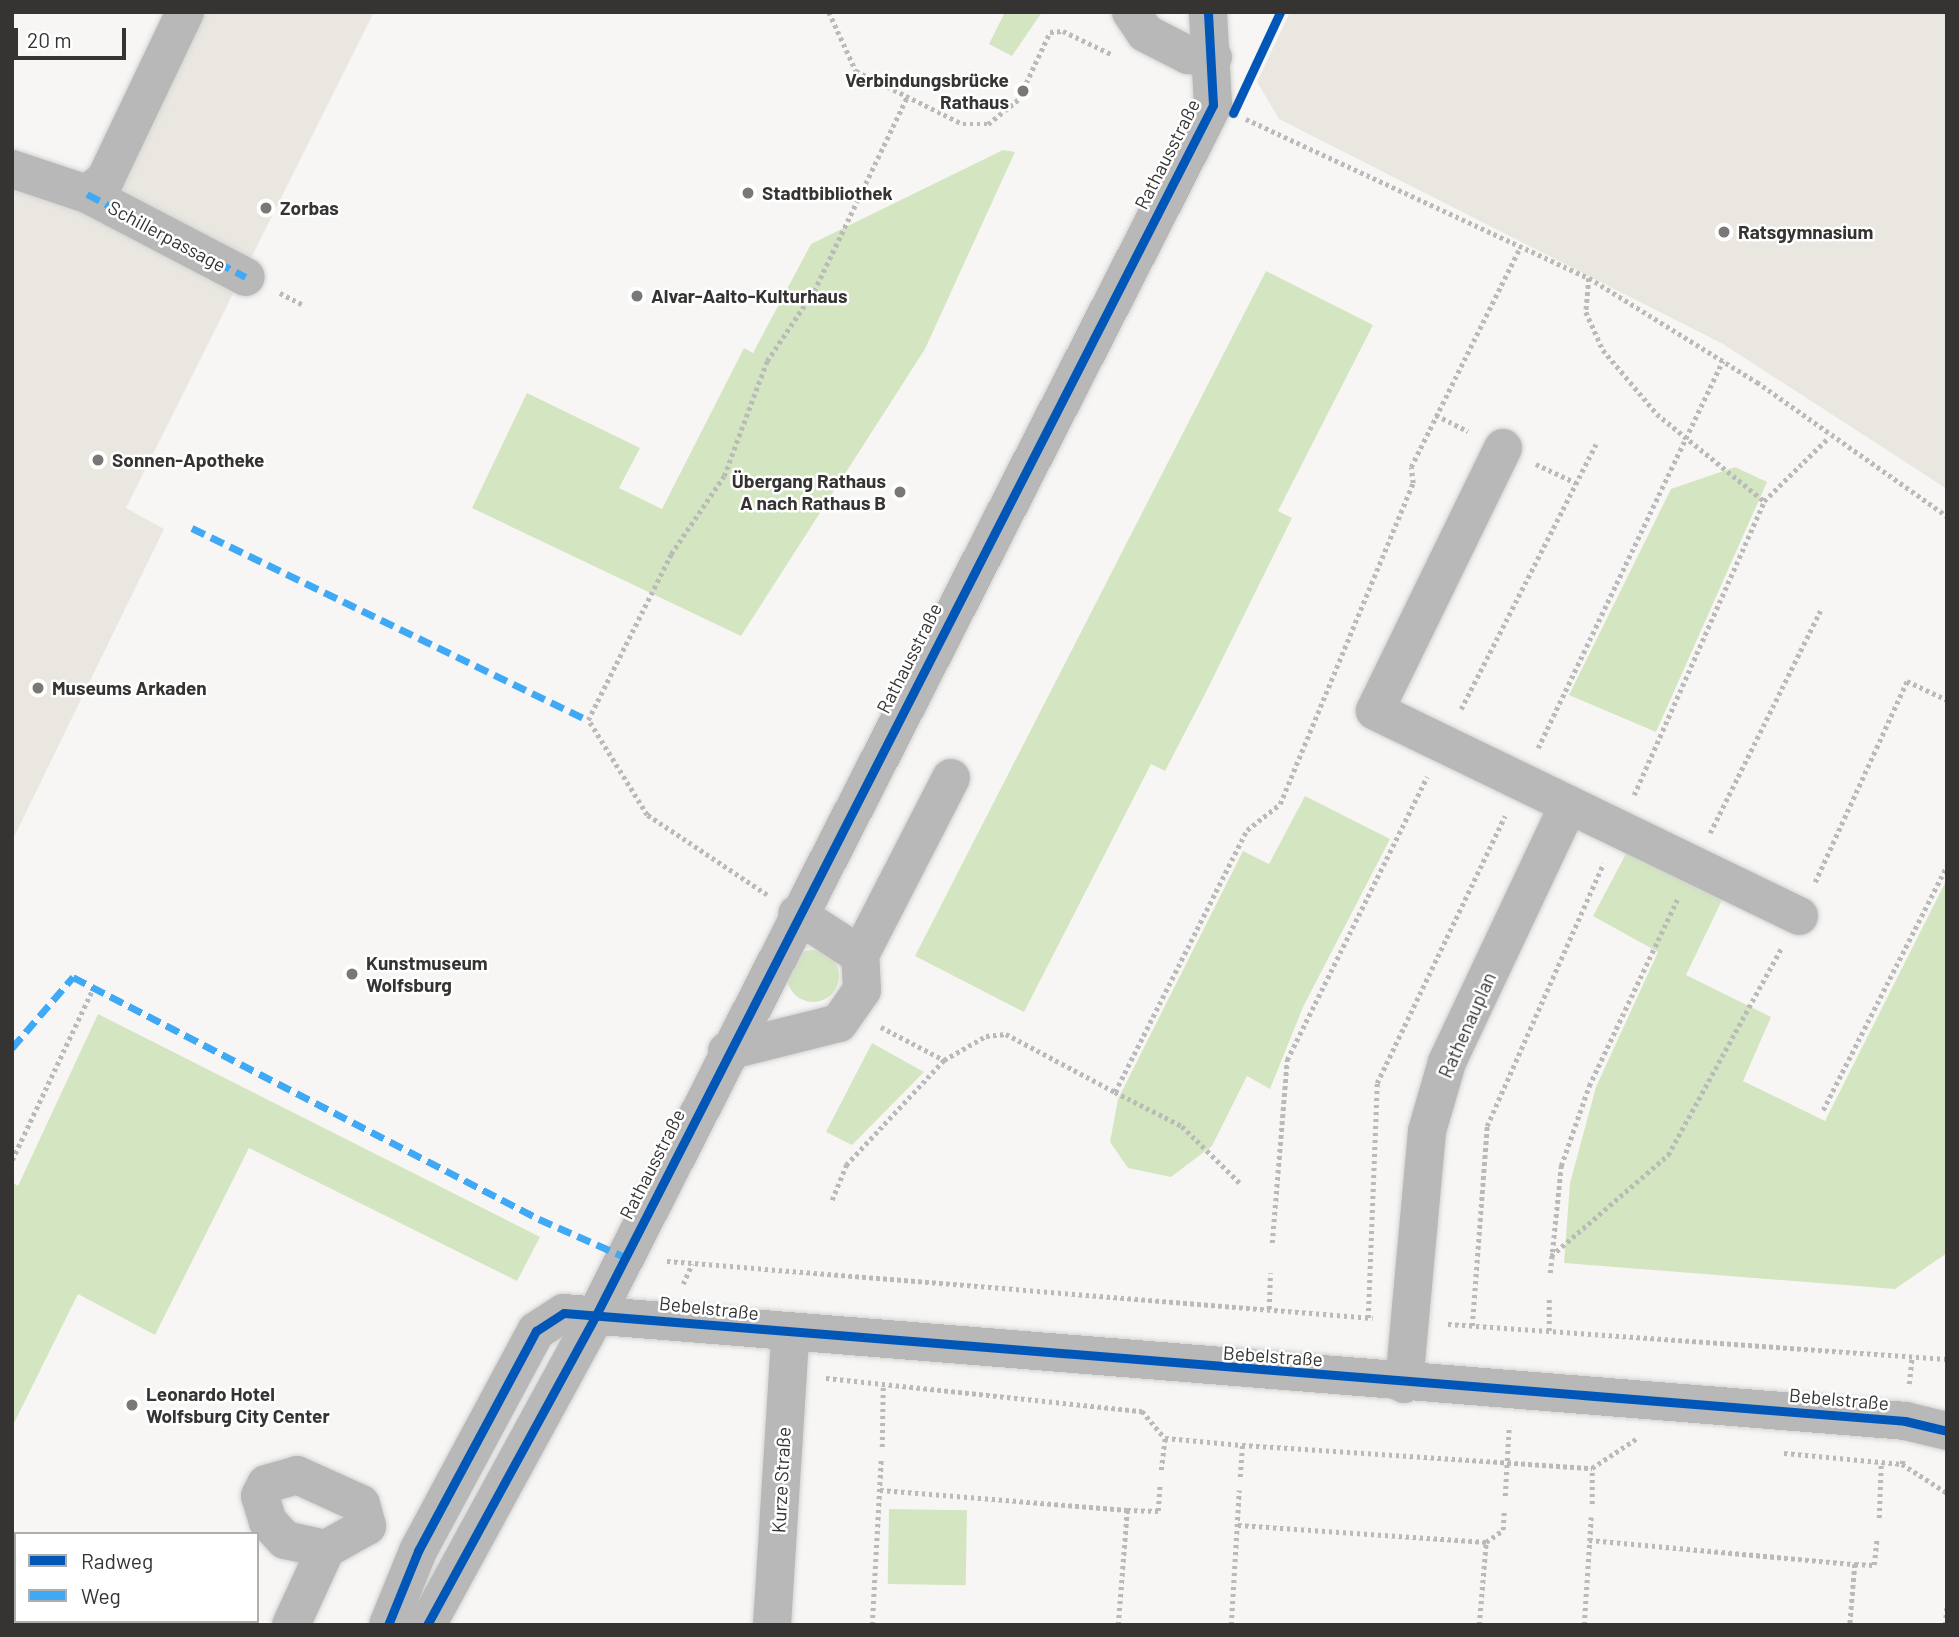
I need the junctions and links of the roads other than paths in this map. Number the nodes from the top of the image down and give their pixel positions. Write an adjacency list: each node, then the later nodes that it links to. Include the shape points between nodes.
1 (185, 12): 6 (street, Schillerpassage, via 105,180)
2 (1131, 12): 4 (street, via 1145,33 1188,55)
3 (1208, 12): 4 (street, Rathausstraße)
4 (1213, 57): 11 (street, Rathausstraße, via 1223,109)
5 (12, 169): 6 (street, Schillerpassage)
6 (87, 194): 7 (street, Schillerpassage)
7 (246, 277)
8 (1503, 448): 10 (street, via 1375,711)
9 (951, 778): 13 (street)
10 (1568, 806): 12 (street); 17 (street, Rathenauplan, via 1447,1062 1427,1131)
11 (797, 914): 13 (street); 14 (street, Rathausstraße)
12 (1799, 916)
13 (860, 955): 14 (street, via 862,990 839,1023)
14 (727, 1051): 15 (street, Rathausstraße)
15 (597, 1313): 16 (street, Bebelstraße); 21 (street, via 564,1313 536,1331); 22 (street, Rathausstraße)
16 (790, 1335): 17 (street, Bebelstraße); 26 (street, Kurze Straße)
17 (1404, 1384): 18 (street, Bebelstraße, via 1905,1421)
18 (1947, 1431)
19 (367, 1526): 20 (street); 20 (street, via 361,1504 311,1478 281,1476 266,1483 262,1510 276,1533 296,1546); 21 (street)
20 (326, 1549): 23 (street)
21 (418, 1551): 22 (street); 24 (street)
22 (453, 1568): 25 (street, Rathausstraße)
23 (291, 1625)
24 (388, 1625)
25 (427, 1625)
26 (772, 1625)

